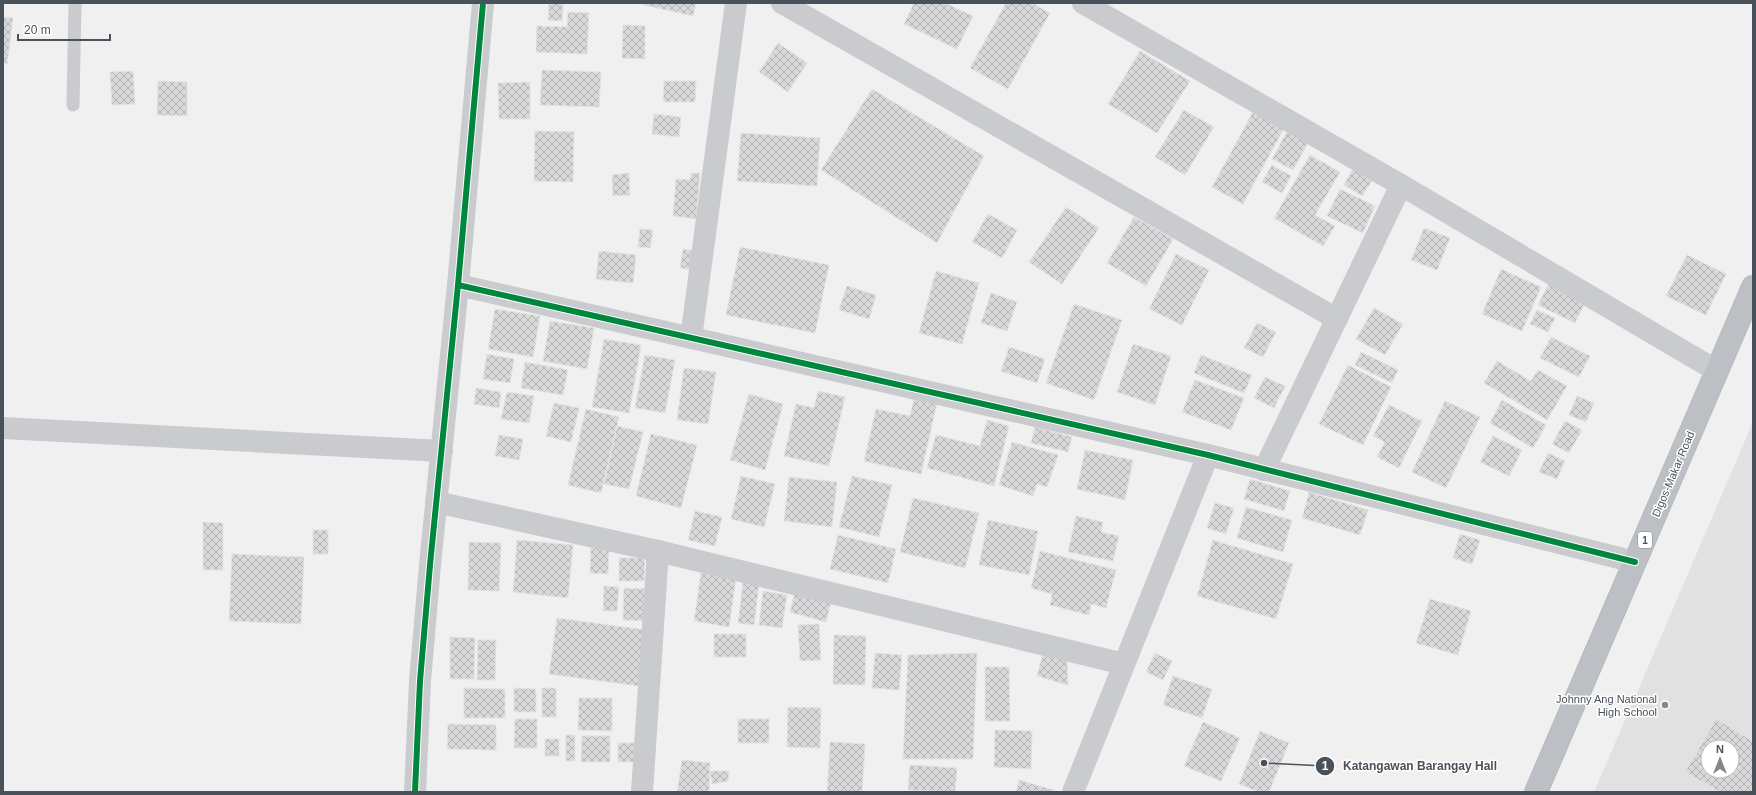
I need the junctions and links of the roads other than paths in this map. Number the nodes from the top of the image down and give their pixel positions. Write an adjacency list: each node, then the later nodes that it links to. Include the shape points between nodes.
1 (75, 3): 6 (lane)
2 (483, 3): 8 (street)
3 (736, 3): 11 (street)
4 (782, 3): 10 (street)
5 (1082, 3): 7 (street)
6 (73, 105)
7 (1401, 185): 10 (street); 12 (street)
8 (458, 285): 11 (street); 14 (street)
9 (1753, 287): 12 (highway, Digos-Makar Road / 1)
10 (1337, 319): 16 (street)
11 (691, 338): 15 (street)
12 (1717, 370): 19 (highway, Digos-Makar Road / 1)
13 (3, 428): 14 (street)
14 (442, 451): 17 (street)
15 (1208, 455): 16 (street); 20 (street)
16 (1264, 470): 19 (street)
17 (436, 502): 18 (street); 21 (street, via 420,681)
18 (658, 551): 20 (street); 22 (street)
19 (1636, 562): 24 (highway, Digos-Makar Road / 1)
20 (1124, 664): 23 (street)
21 (416, 792)
22 (642, 792)
23 (1073, 792)
24 (1536, 792)

